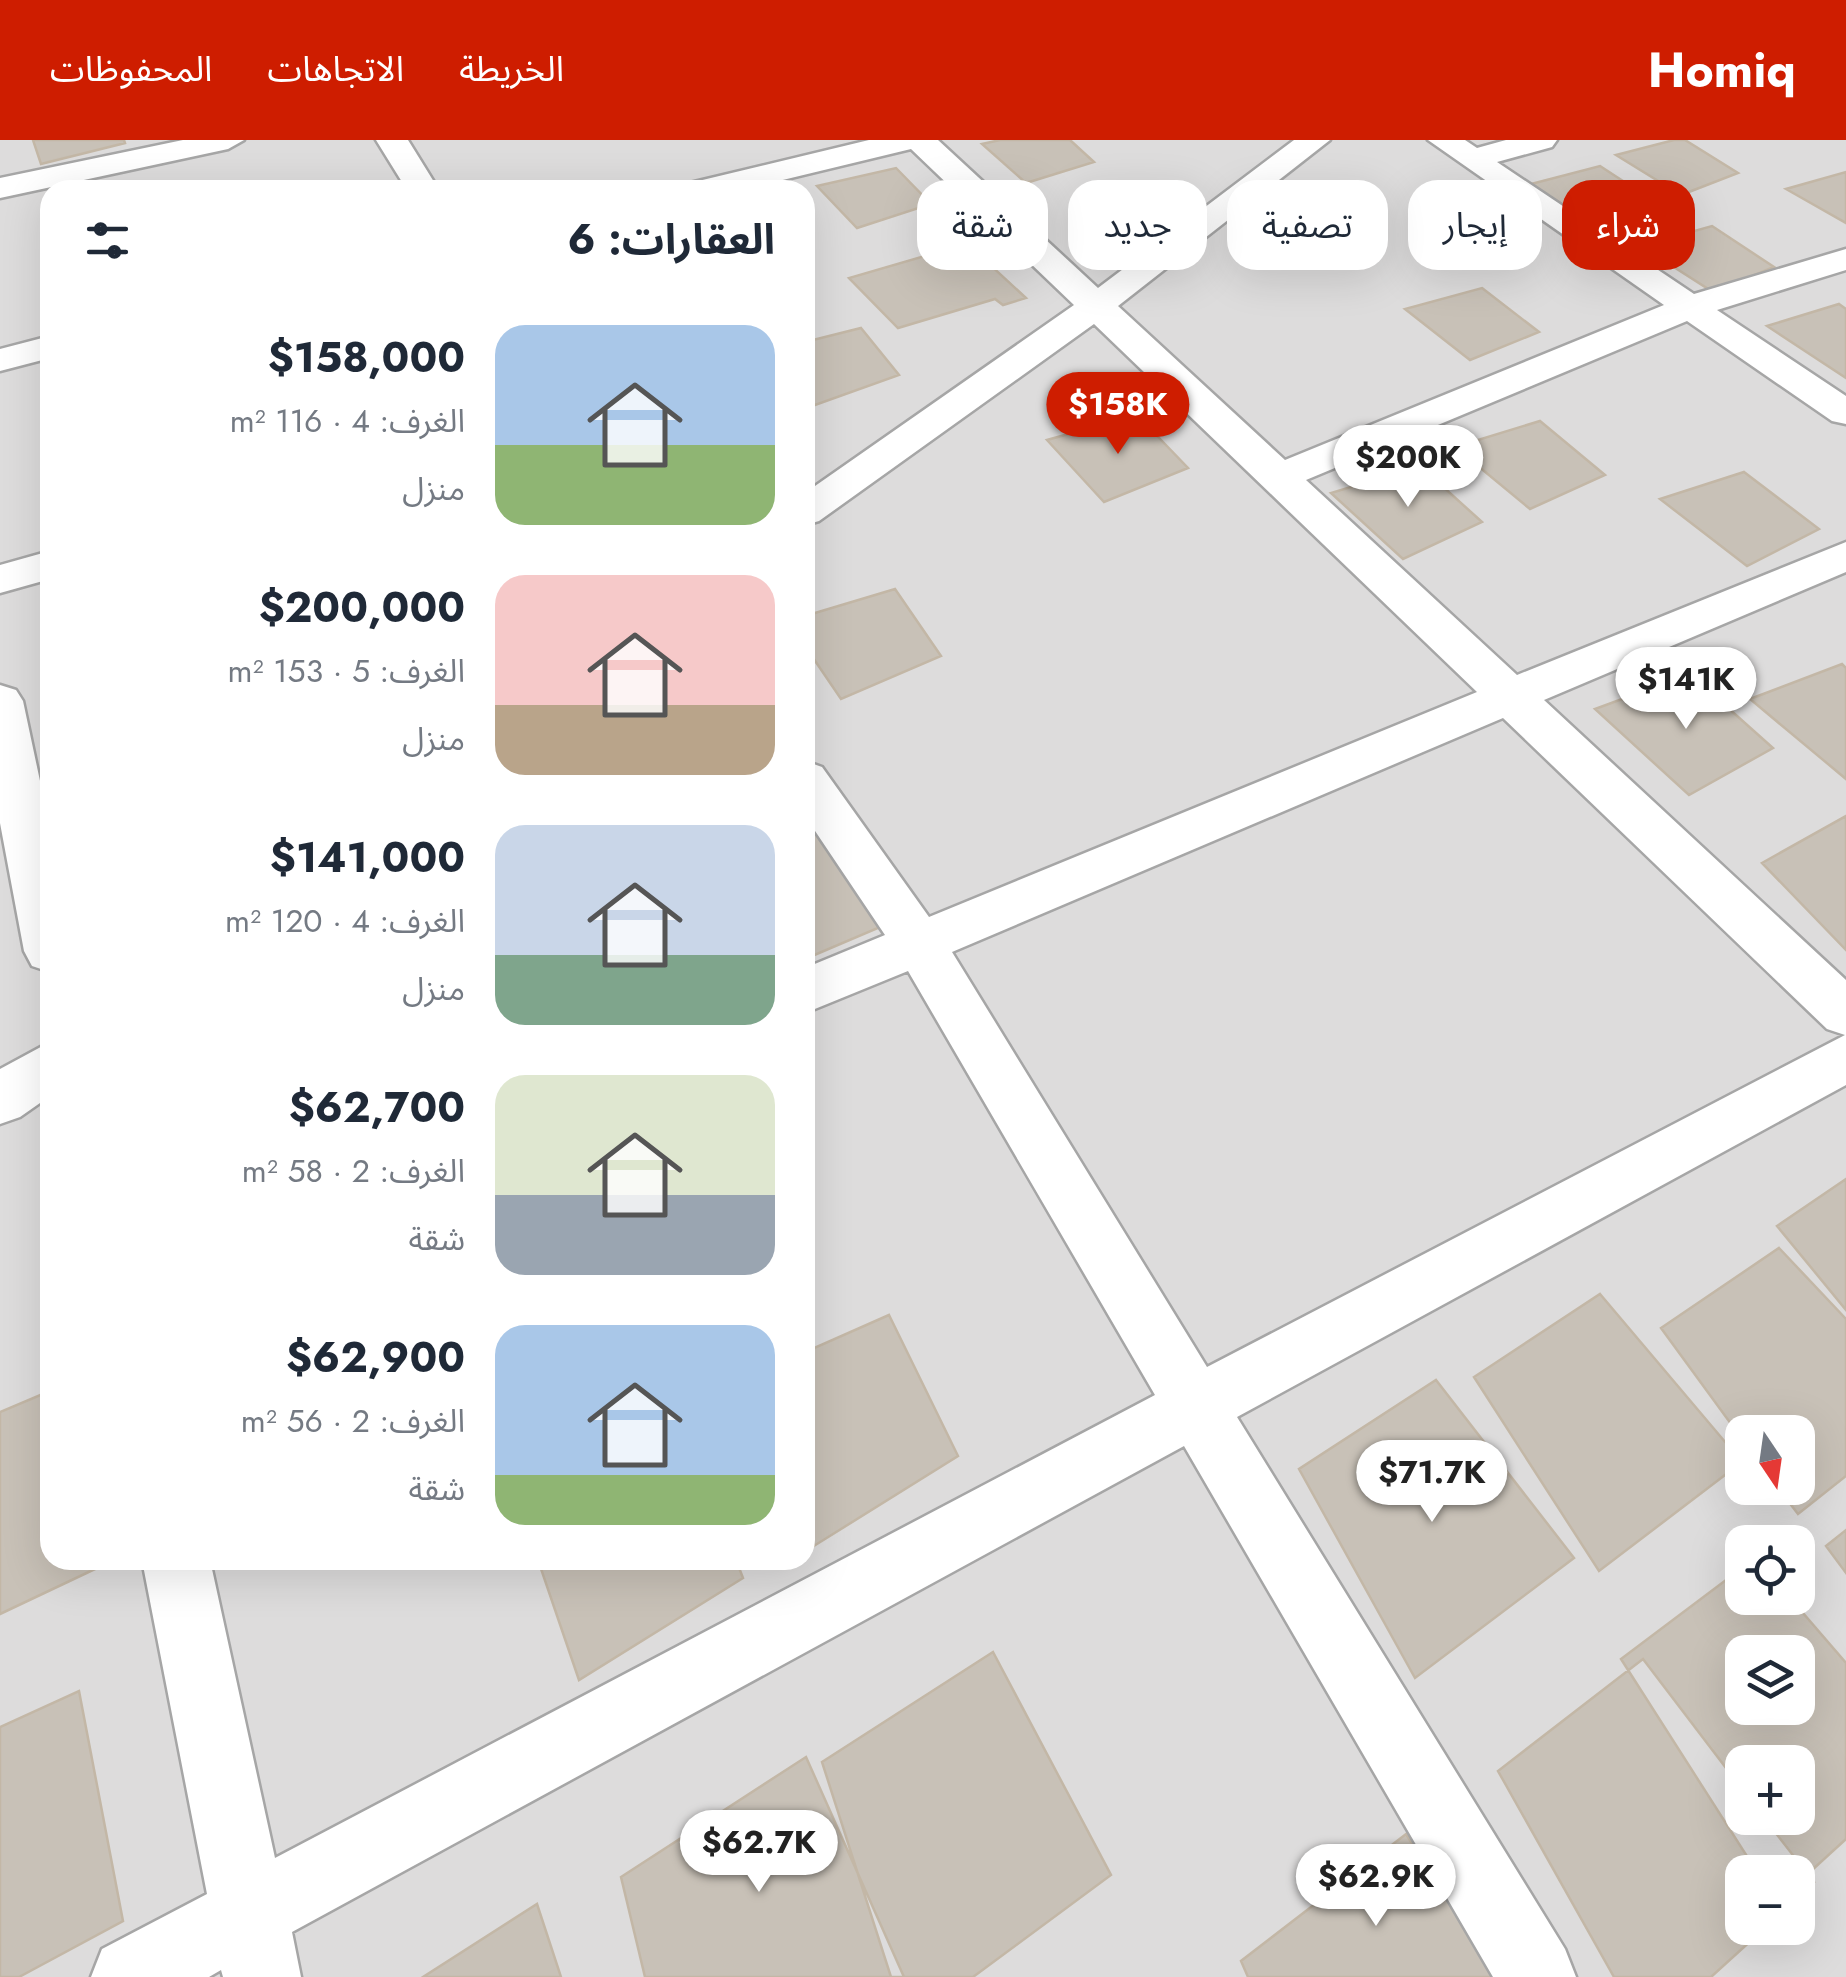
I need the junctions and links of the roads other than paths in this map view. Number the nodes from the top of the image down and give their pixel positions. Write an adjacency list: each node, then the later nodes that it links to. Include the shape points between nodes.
1 (228, 140): 11 (street)
2 (392, 140): 9 (street)
3 (908, 140): 10 (street)
4 (920, 140): 13 (street)
5 (1314, 140): 13 (street)
6 (1444, 140): 8 (street)
7 (1541, 140): 8 (street)
8 (1476, 158): 14 (street)
9 (416, 180)
10 (742, 180)
11 (0, 188)
12 (1846, 260): 14 (street)
13 (1097, 305): 18 (street); 19 (street)
14 (1692, 306): 17 (street); 18 (street)
15 (40, 350): 16 (street)
16 (0, 360)
17 (1846, 413)
18 (1277, 478): 23 (street)
19 (815, 505)
20 (1846, 556): 23 (street)
21 (40, 568): 22 (street)
22 (0, 579)
23 (1511, 694): 27 (street); 29 (street)
24 (0, 701): 26 (street)
25 (815, 793): 27 (street)
26 (40, 902)
27 (920, 945): 28 (street); 33 (street)
28 (815, 986)
29 (1846, 1012)
30 (1846, 1058): 33 (street)
31 (40, 1072): 32 (street)
32 (0, 1100)
33 (1193, 1406): 35 (street); 37 (street)
34 (178, 1570): 35 (street)
35 (256, 1946): 36 (street)
36 (130, 1977)
37 (1537, 1977)

